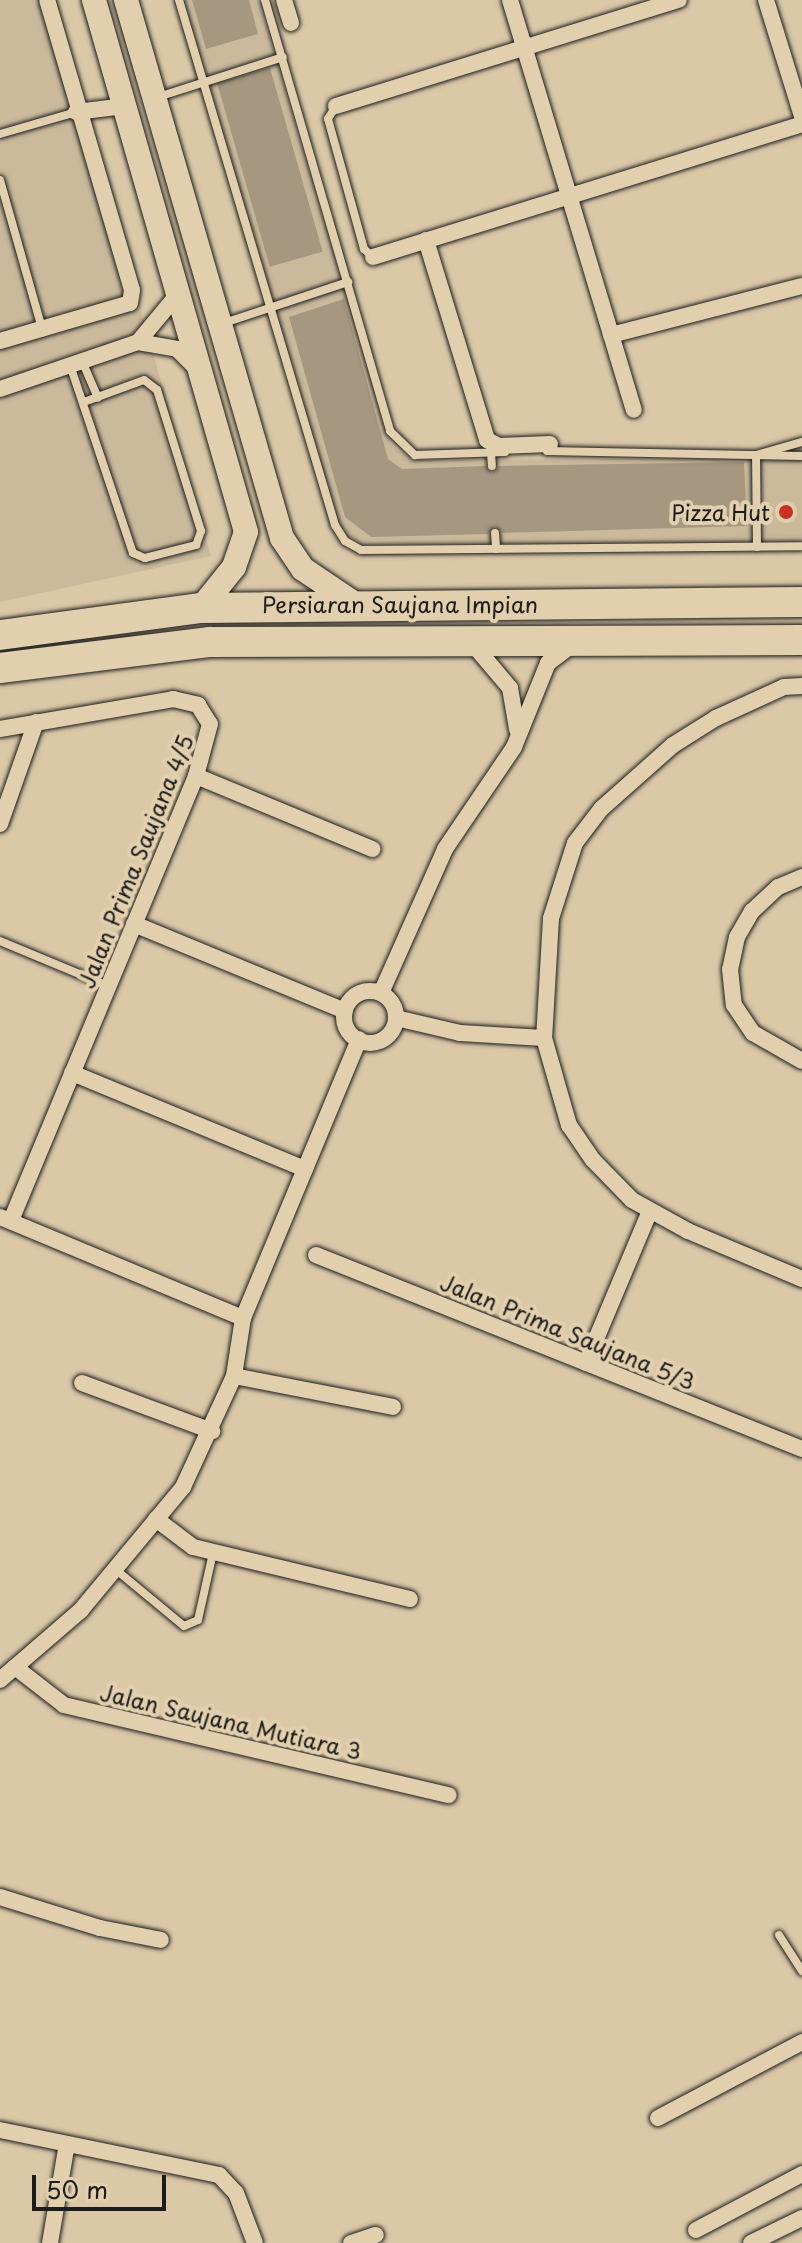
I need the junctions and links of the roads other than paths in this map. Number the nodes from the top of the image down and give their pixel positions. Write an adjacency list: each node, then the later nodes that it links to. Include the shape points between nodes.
1 (47, 0): 17 (street)
2 (94, 0): 15 (street)
3 (126, 0): 14 (street)
4 (179, 0): 13 (lane)
5 (265, 0): 12 (lane)
6 (284, 0): 10 (street)
7 (510, 0): 11 (street)
8 (679, 0): 11 (street)
9 (766, 0): 18 (street)
10 (291, 23)
11 (524, 48): 16 (street); 22 (street)
12 (283, 57): 13 (lane); 25 (lane)
13 (204, 82): 14 (lane); 28 (lane)
14 (154, 99): 29 (street)
15 (124, 106): 17 (street); 27 (street)
16 (336, 106): 24 (lane, via 328,119 364,249)
17 (76, 112): 20 (lane); 30 (street, via 132,290 130,303)
18 (802, 116)
19 (802, 124): 22 (street)
20 (0, 134)
21 (0, 180): 30 (lane)
22 (569, 196): 23 (street); 31 (street)
23 (426, 240): 24 (street); 41 (street, via 487,440 499,446)
24 (373, 257)
25 (348, 282): 28 (lane); 42 (lane, via 390,431 401,447 415,455)
26 (802, 286): 31 (street)
27 (178, 294): 33 (street); 35 (street)
28 (270, 307): 29 (lane); 49 (lane, via 335,525 345,541 361,550)
29 (220, 324): 51 (street, via 282,538 303,569)
30 (42, 328): 32 (street)
31 (611, 335): 39 (street)
32 (0, 341)
33 (138, 342): 34 (street); 35 (street, via 177,349)
34 (76, 363): 36 (street); 37 (lane); 38 (lane)
35 (200, 371): 54 (street, via 246,532 234,567)
36 (0, 389)
37 (98, 398): 38 (lane); 38 (lane, via 144,380 157,390 201,531 196,545 145,558 133,553)
38 (84, 402)
39 (634, 410)
40 (802, 442): 43 (lane)
41 (550, 444)
42 (491, 453): 43 (lane); 45 (lane)
43 (756, 455): 44 (lane); 48 (lane)
44 (802, 456)
45 (492, 466)
46 (495, 533): 49 (lane)
47 (802, 546): 48 (lane)
48 (757, 547): 49 (lane)
49 (496, 549)
50 (802, 584): 53 (highway, via 760,587)
51 (352, 602): 53 (highway, Persiaran Saujana Impian); 54 (highway, Persiaran Saujana Impian)
52 (802, 602): 53 (highway, Persiaran Saujana Impian)
53 (722, 604)
54 (201, 608): 55 (highway, Persiaran Saujana Impian)
55 (0, 635)
56 (581, 639): 57 (highway, Persiaran Saujana Impian); 58 (highway, Persiaran Saujana Impian); 63 (street, via 548,663)
57 (802, 640)
58 (472, 643): 59 (highway, Persiaran Saujana Impian, via 210,642); 63 (street, via 510,688)
59 (0, 668)
60 (802, 686): 74 (street, via 784,687 716,718 673,745 601,809 575,843 551,918)
61 (36, 722): 62 (street, Jalan Prima Saujana 4/5); 64 (street, Jalan Prima Saujana 4/5, via 164,699 189,700 210,724); 65 (street)
62 (0, 729)
63 (518, 731): 71 (street, via 514,747 438,863)
64 (196, 776): 66 (street); 68 (street, Jalan Prima Saujana 4/5)
65 (0, 824)
66 (372, 849)
67 (802, 877): 76 (street, via 778,887 752,911 737,937 730,969 734,1005 753,1033)
68 (134, 924): 70 (street, Jalan Prima Saujana 4/5); 72 (street)
69 (0, 941): 70 (lane)
70 (108, 986): 77 (street, Jalan Prima Saujana 4/5)
71 (381, 993): 72 (street, via 357,995); 73 (street, via 394,1006)
72 (345, 1011): 75 (street, via 348,1029)
73 (396, 1018): 74 (street, via 460,1033); 75 (street, via 383,1039)
74 (544, 1038): 79 (street, via 569,1125 593,1160)
75 (359, 1039): 78 (street)
76 (802, 1061)
77 (72, 1073): 78 (street); 80 (street, Jalan Prima Saujana 4/5)
78 (305, 1169): 83 (street)
79 (649, 1213): 82 (street); 84 (street)
80 (5, 1219): 83 (street)
81 (316, 1255): 84 (street, Jalan Prima Saujana 5/3)
82 (802, 1279)
83 (243, 1318): 85 (street)
84 (586, 1363): 89 (street, Jalan Prima Saujana 5/3)
85 (234, 1376): 87 (street); 88 (street)
86 (82, 1383): 88 (street)
87 (393, 1407)
88 (212, 1431): 90 (street, via 183,1487)
89 (802, 1449)
90 (156, 1519): 91 (street, via 193,1547); 92 (street)
91 (213, 1553): 92 (lane, via 198,1620 184,1626); 93 (street)
92 (115, 1569): 94 (street, via 81,1610)
93 (410, 1599)
94 (15, 1667): 95 (street); 96 (street, Jalan Saujana Mutiara 3, via 64,1705)
95 (0, 1680)
96 (449, 1795)
97 (0, 1897): 99 (street, via 100,1928)
98 (779, 1935): 100 (lane)
99 (161, 1940)
100 (802, 1971)
101 (799, 2050): 102 (street)
102 (658, 2118)
103 (0, 2130): 104 (street)
104 (67, 2144): 109 (street); 110 (street, via 219,2175 236,2193)
105 (802, 2174): 107 (street)
106 (802, 2218): 112 (street)
107 (696, 2230)
108 (376, 2235): 111 (street)
109 (50, 2243)
110 (255, 2243)
111 (351, 2243)
112 (751, 2243)

